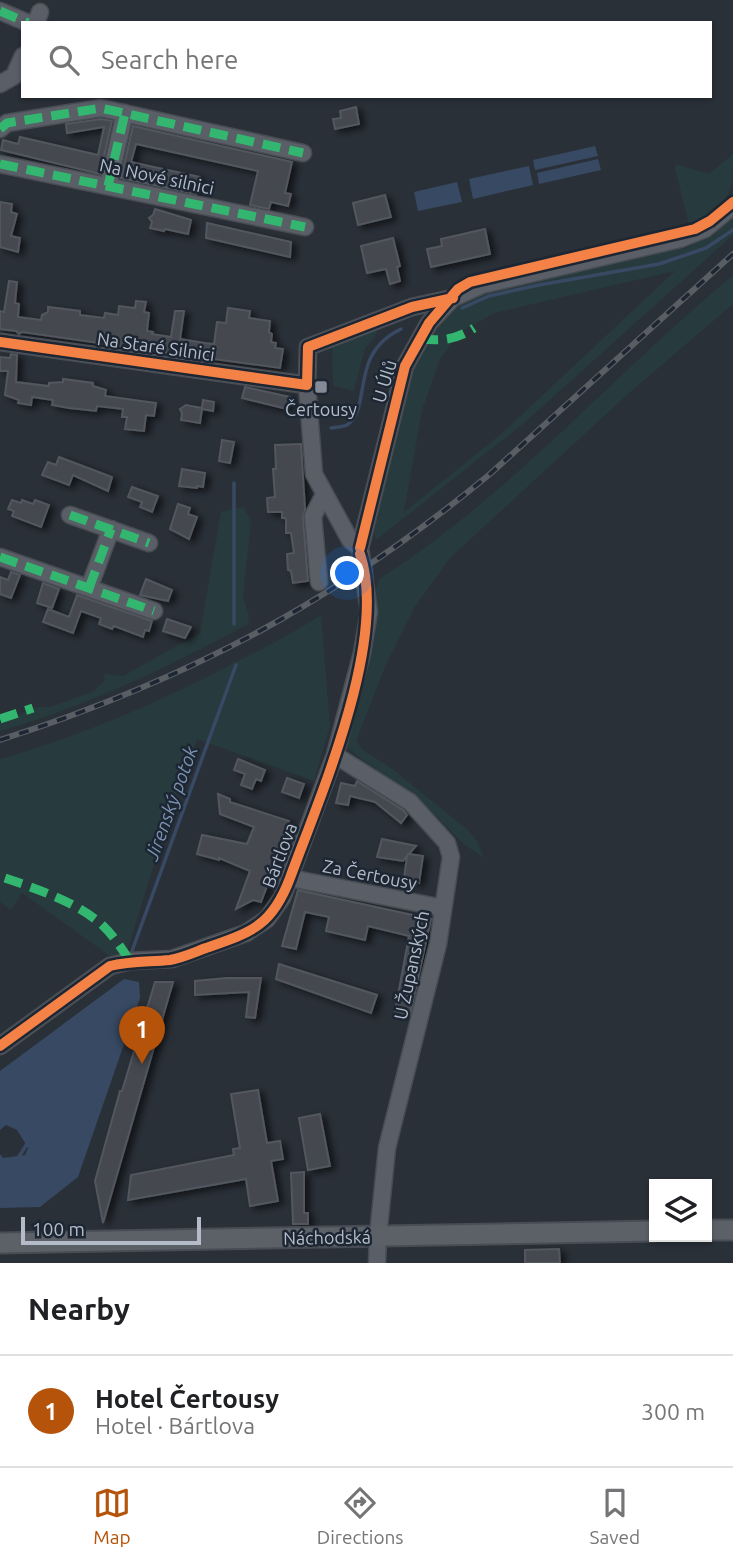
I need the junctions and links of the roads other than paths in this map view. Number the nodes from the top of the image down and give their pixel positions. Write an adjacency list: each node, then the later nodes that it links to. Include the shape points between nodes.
1 (0, 11): 2 (street)
2 (34, 19)
3 (21, 60): 4 (street, via 14,76)
4 (0, 84)
5 (125, 113): 6 (street, via 101,108 7,123); 7 (street); 9 (street)
6 (0, 129)
7 (303, 153)
8 (0, 164): 9 (street, Na Nové silnici)
9 (108, 186): 11 (street, Na Nové silnici)
10 (733, 206): 12 (street, via 705,229 680,239 482,285)
11 (305, 226)
12 (453, 298): 14 (street, via 412,307 308,347); 19 (street, U Úlů, via 429,323 405,366)
13 (0, 342): 14 (street, Na Staré Silnici)
14 (307, 385): 15 (street, via 314,474)
15 (324, 495): 19 (street); 21 (street, via 313,516)
16 (70, 515): 17 (street)
17 (111, 529): 18 (street); 22 (street)
18 (149, 543)
19 (360, 551): 24 (street, Bártlova, via 369,612)
20 (0, 556): 22 (street)
21 (320, 582)
22 (89, 589): 23 (street)
23 (154, 611)
24 (335, 755): 25 (street, Bártlova); 26 (street, U Županských, via 410,802 447,843 451,857)
25 (290, 878): 26 (street, Za Čertousy); 27 (street, Bártlova, via 267,919 246,933 173,959 110,966)
26 (443, 908): 31 (street, U Županských, via 387,1148)
27 (0, 1046)
28 (712, 1230): 29 (main road)
29 (733, 1230)
30 (649, 1231): 31 (main road, Náchodská)
31 (378, 1236): 32 (main road, Náchodská); 33 (street, U Županských)
32 (0, 1244)
33 (377, 1263)

